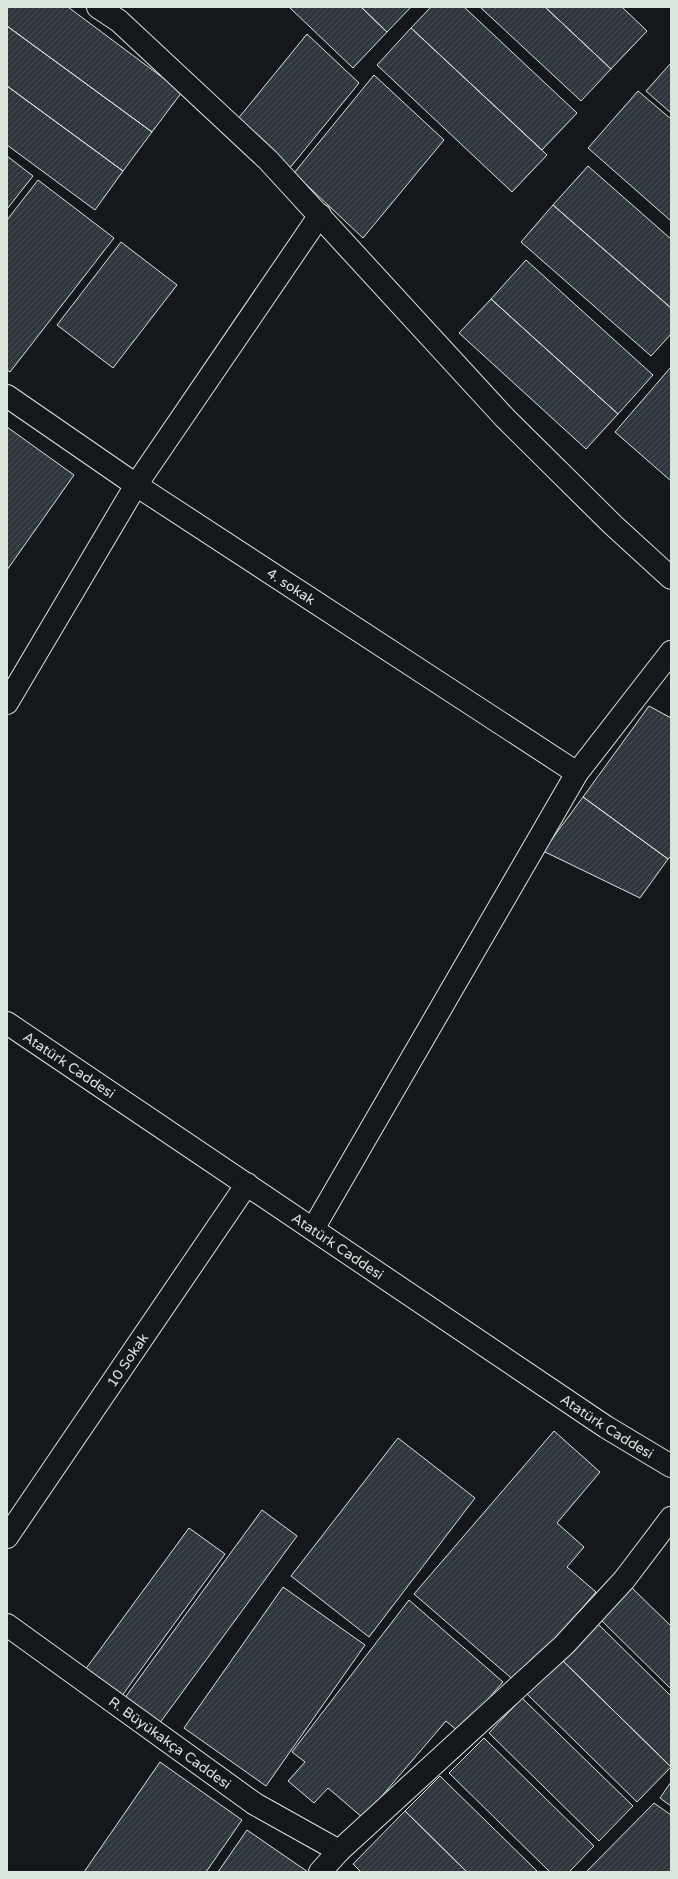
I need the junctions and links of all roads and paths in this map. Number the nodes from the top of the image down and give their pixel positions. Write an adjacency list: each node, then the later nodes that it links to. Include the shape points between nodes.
1 (98, 7): 2 (street, via 119,21 268,160)
2 (320, 214): 4 (street); 5 (street, via 505,418 613,525)
3 (7, 396): 4 (street, 4. sokak)
4 (136, 485): 7 (street); 8 (street, 4. sokak)
5 (671, 578)
6 (671, 652): 8 (street)
7 (7, 703)
8 (577, 773): 11 (street)
9 (7, 1023): 10 (street, Atatürk Caddesi)
10 (247, 1184): 11 (street, Atatürk Caddesi); 14 (street, 10 Sokak)
11 (313, 1229): 12 (street, Atatürk Caddesi, via 606,1427)
12 (671, 1466)
13 (671, 1518): 16 (street, via 624,1580 564,1645)
14 (7, 1537)
15 (7, 1625): 16 (street, R. Büyükakça Caddesi, via 255,1804)
16 (339, 1851): 17 (street)
17 (320, 1872)

